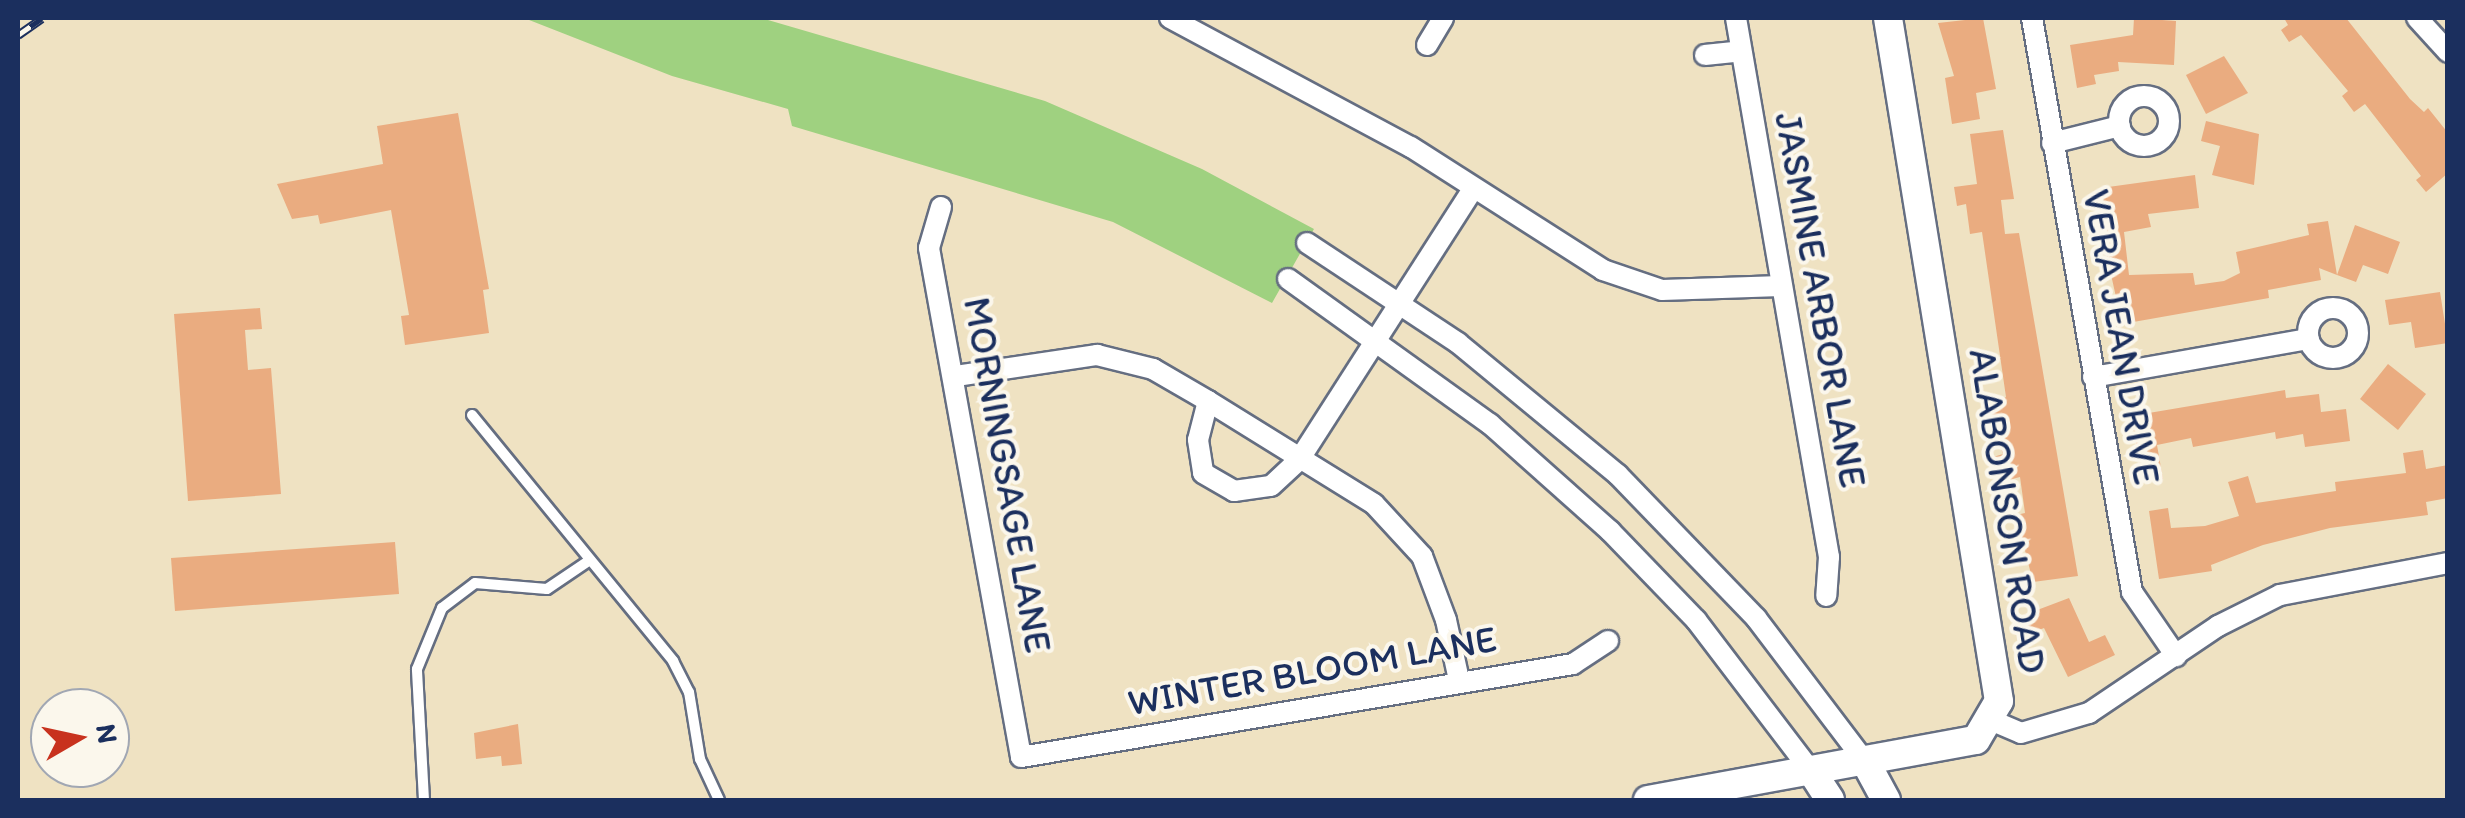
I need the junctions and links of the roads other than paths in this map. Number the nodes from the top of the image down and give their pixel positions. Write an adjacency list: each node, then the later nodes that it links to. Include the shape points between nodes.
1 (1170, 18): 13 (street, via 1411,147)
2 (1443, 18): 7 (street)
3 (1736, 18): 8 (street, JASMINE ARBOR LANE)
4 (1888, 18): 32 (street, ALABONSON ROAD, via 1999,678)
5 (2032, 18): 12 (street, VERA JEAN DRIVE)
6 (2417, 18): 9 (street)
7 (1427, 45)
8 (1741, 51): 10 (street); 17 (street, JASMINE ARBOR LANE)
9 (2448, 52)
10 (1706, 55)
11 (2120, 126): 12 (street)
12 (2052, 144): 22 (street, VERA JEAN DRIVE)
13 (1474, 189): 17 (street, via 1603,270 1662,290); 18 (street)
14 (941, 207): 21 (street, MORNINGSAGE LANE, via 929,248)
15 (1308, 243): 18 (street)
16 (1288, 279): 20 (street)
17 (1782, 286): 28 (street, JASMINE ARBOR LANE, via 1829,558)
18 (1400, 301): 20 (street); 34 (street, via 1540,404 1686,539 1756,618)
19 (2309, 339): 22 (street)
20 (1380, 340): 25 (street); 35 (street, via 1490,424 1610,531 1696,620)
21 (956, 376): 23 (street, via 1097,355 1153,370); 33 (street, MORNINGSAGE LANE)
22 (2093, 377): 30 (street, VERA JEAN DRIVE, via 2132,592)
23 (1208, 400): 25 (street); 25 (street, via 1198,440 1203,474 1234,490 1271,486)
24 (472, 415): 26 (lane)
25 (1299, 460): 31 (street, via 1374,504 1422,556)
26 (590, 560): 36 (lane, via 547,589 475,583 442,608 417,669); 37 (lane, via 673,661 689,692 700,760)
27 (2448, 562): 30 (street, via 2280,595)
28 (1826, 596)
29 (1608, 641): 31 (street, WINTER BLOOM LANE, via 1573,664)
30 (2176, 656): 32 (street, via 2089,713 2021,733)
31 (1459, 680): 33 (street, WINTER BLOOM LANE)
32 (1992, 721): 34 (street, ALABONSON ROAD, via 1976,740)
33 (1021, 757)
34 (1866, 763): 35 (street, ALABONSON ROAD); 40 (street)
35 (1812, 772): 38 (street, ALABONSON ROAD); 39 (street)
36 (424, 800)
37 (719, 800)
38 (1648, 800)
39 (1830, 800)
40 (1886, 800)

